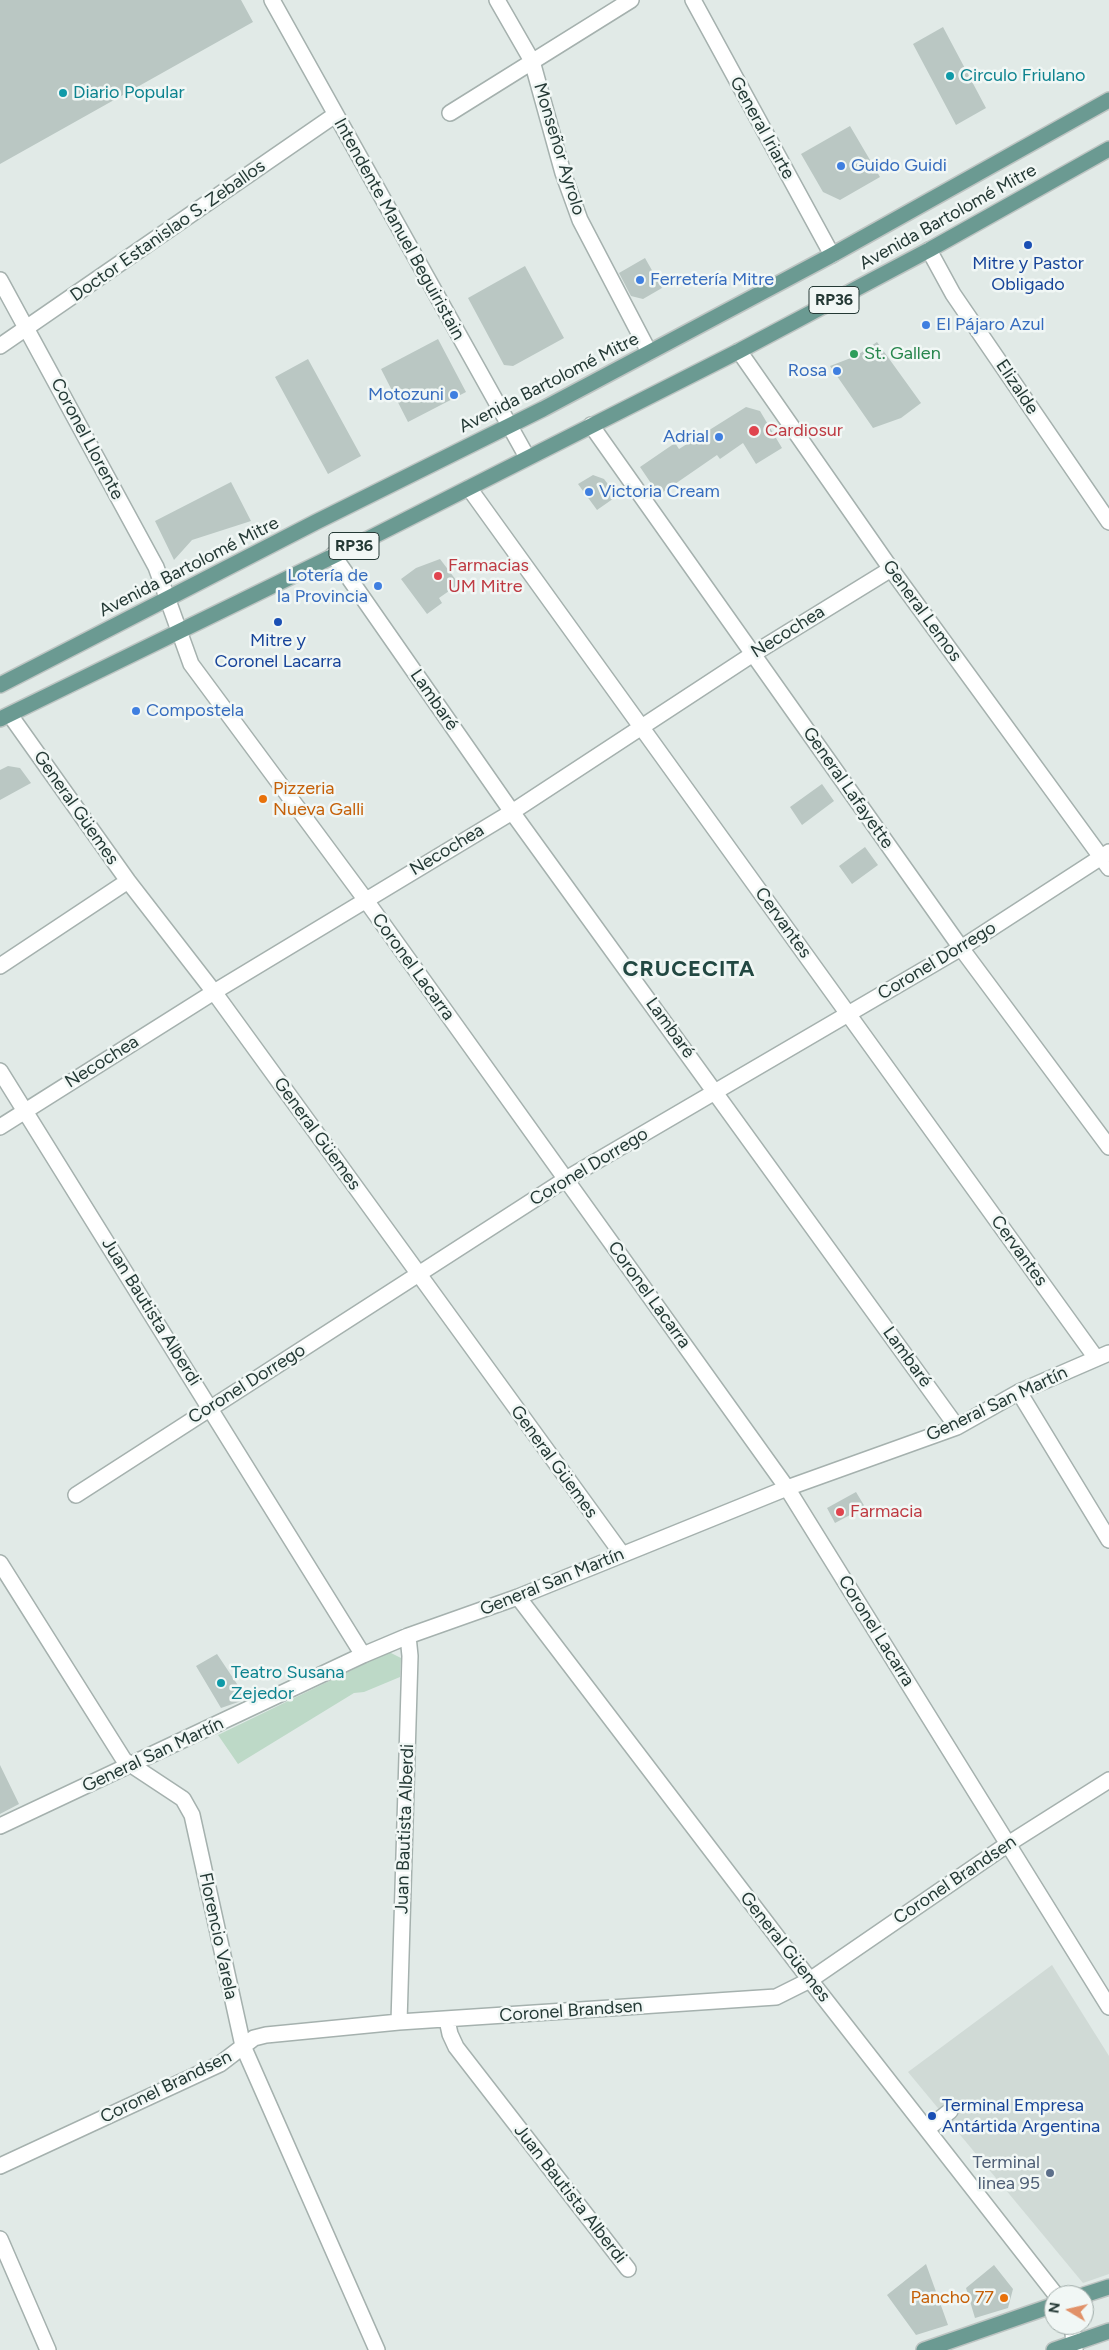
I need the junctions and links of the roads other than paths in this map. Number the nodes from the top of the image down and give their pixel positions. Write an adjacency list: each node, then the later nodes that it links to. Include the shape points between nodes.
1 (272, 0): 8 (street, Intendente Manuel Beguiristain)
2 (497, 0): 5 (street, Monseñor Ayrolo)
3 (631, 0): 5 (street)
4 (692, 0): 11 (street, General Iriarte)
5 (532, 62): 7 (street); 16 (street, Monseñor Ayrolo, via 563,173 580,220)
6 (1109, 100): 11 (main road, Avenida Bartolomé Mitre / RP36)
7 (450, 113)
8 (335, 115): 13 (street, Doctor Estanislao S. Zeballos); 17 (street, Intendente Manuel Beguiristain)
9 (1109, 149): 10 (main road, Avenida Bartolomé Mitre / RP36)
10 (929, 250): 15 (main road, Avenida Bartolomé Mitre / RP36); 21 (street, Elizalde, via 953,294)
11 (832, 255): 16 (main road, Avenida Bartolomé Mitre / RP36)
12 (0, 280): 13 (street, Coronel Llorente)
13 (27, 328): 14 (street, Doctor Estanislao S. Zeballos); 24 (street, Coronel Llorente, via 156,567)
14 (0, 346)
15 (739, 351): 18 (main road, Avenida Bartolomé Mitre / RP36); 23 (street, General Lemos)
16 (649, 352): 17 (main road, Avenida Bartolomé Mitre / RP36)
17 (510, 425): 19 (street, Intendente Manuel Beguiristain); 24 (main road, Avenida Bartolomé Mitre / RP36)
18 (591, 425): 19 (main road, Avenida Bartolomé Mitre / RP36); 26 (street, General Lafayette)
19 (527, 457): 20 (main road, Avenida Bartolomé Mitre / RP36)
20 (469, 488): 22 (main road, Avenida Bartolomé Mitre / RP36); 29 (street, Cervantes)
21 (1109, 522)
22 (333, 556): 25 (main road, Avenida Bartolomé Mitre / RP36); 30 (street, Lambaré)
23 (891, 569): 26 (street, Necochea); 31 (street, General Lemos)
24 (167, 601): 25 (street, Coronel Lacarra); 27 (main road, Avenida Bartolomé Mitre / RP36)
25 (179, 633): 28 (main road, Avenida Bartolomé Mitre / RP36); 33 (street, Coronel Lacarra, via 191,664)
26 (753, 654): 29 (street, Necochea); 34 (street, General Lafayette)
27 (0, 685)
28 (5, 717): 32 (street, General Güemes)
29 (642, 725): 30 (street, Necochea); 37 (street, Cervantes)
30 (512, 812): 33 (street, Necochea); 39 (street, Lambaré)
31 (1107, 859): 34 (street, Coronel Dorrego)
32 (128, 882): 35 (street); 36 (street, General Güemes)
33 (365, 899): 36 (street, Necochea); 43 (street, Coronel Lacarra)
34 (961, 948): 37 (street, Coronel Dorrego); 42 (street, General Lafayette)
35 (0, 966)
36 (214, 992): 40 (street, Necochea); 44 (street, General Güemes)
37 (848, 1014): 39 (street, Coronel Dorrego); 45 (street, Cervantes)
38 (0, 1071): 40 (street, Juan Bautista Alberdi)
39 (716, 1092): 43 (street, Coronel Dorrego); 48 (street, Lambaré)
40 (24, 1111): 41 (street, Necochea); 47 (street, Juan Bautista Alberdi)
41 (0, 1127)
42 (1109, 1147)
43 (566, 1179): 44 (street, Coronel Dorrego); 49 (street, Coronel Lacarra)
44 (419, 1276): 47 (street, Coronel Dorrego); 52 (street, General Güemes)
45 (1103, 1355): 46 (street, General San Martín)
46 (1019, 1392): 48 (street, General San Martín); 51 (street)
47 (210, 1406): 50 (street, Coronel Dorrego); 56 (street, Juan Bautista Alberdi)
48 (957, 1427): 49 (street, General San Martín)
49 (787, 1488): 52 (street, General San Martín); 60 (street, Coronel Lacarra)
50 (76, 1495)
51 (1109, 1540)
52 (622, 1554): 54 (street, General San Martín)
53 (0, 1563): 57 (street, Florencio Varela, via 118,1752)
54 (518, 1597): 55 (street, General San Martín); 61 (street, General Güemes)
55 (408, 1636): 56 (street, General San Martín); 64 (street, Juan Bautista Alberdi)
56 (363, 1655): 57 (street, General San Martín)
57 (130, 1765): 59 (street, General San Martín); 65 (street, Florencio Varela, via 183,1799 192,1815)
58 (1109, 1780): 60 (street, Coronel Brandsen)
59 (0, 1826)
60 (1008, 1844): 61 (street, Coronel Brandsen); 62 (street, Coronel Lacarra)
61 (810, 1980): 63 (street, Coronel Brandsen, via 776,1997); 67 (street, General Güemes)
62 (1109, 2007)
63 (447, 2020): 64 (street, Coronel Brandsen); 70 (street, Juan Bautista Alberdi, via 456,2046)
64 (399, 2022): 65 (street, Coronel Brandsen, via 266,2034)
65 (243, 2046): 68 (street, Coronel Brandsen, via 220,2064); 78 (street, Florencio Varela)
66 (950, 2111): 67 (street)
67 (927, 2129): 71 (street, General Güemes)
68 (0, 2166)
69 (0, 2239): 77 (street)
70 (628, 2269)
71 (1048, 2285)
72 (1109, 2287): 73 (main road)
73 (1094, 2292)
74 (1044, 2308): 79 (main road)
75 (1109, 2331): 76 (main road)
76 (1075, 2347): 80 (main road)
77 (48, 2350)
78 (376, 2350)
79 (924, 2350)
80 (1054, 2350)

